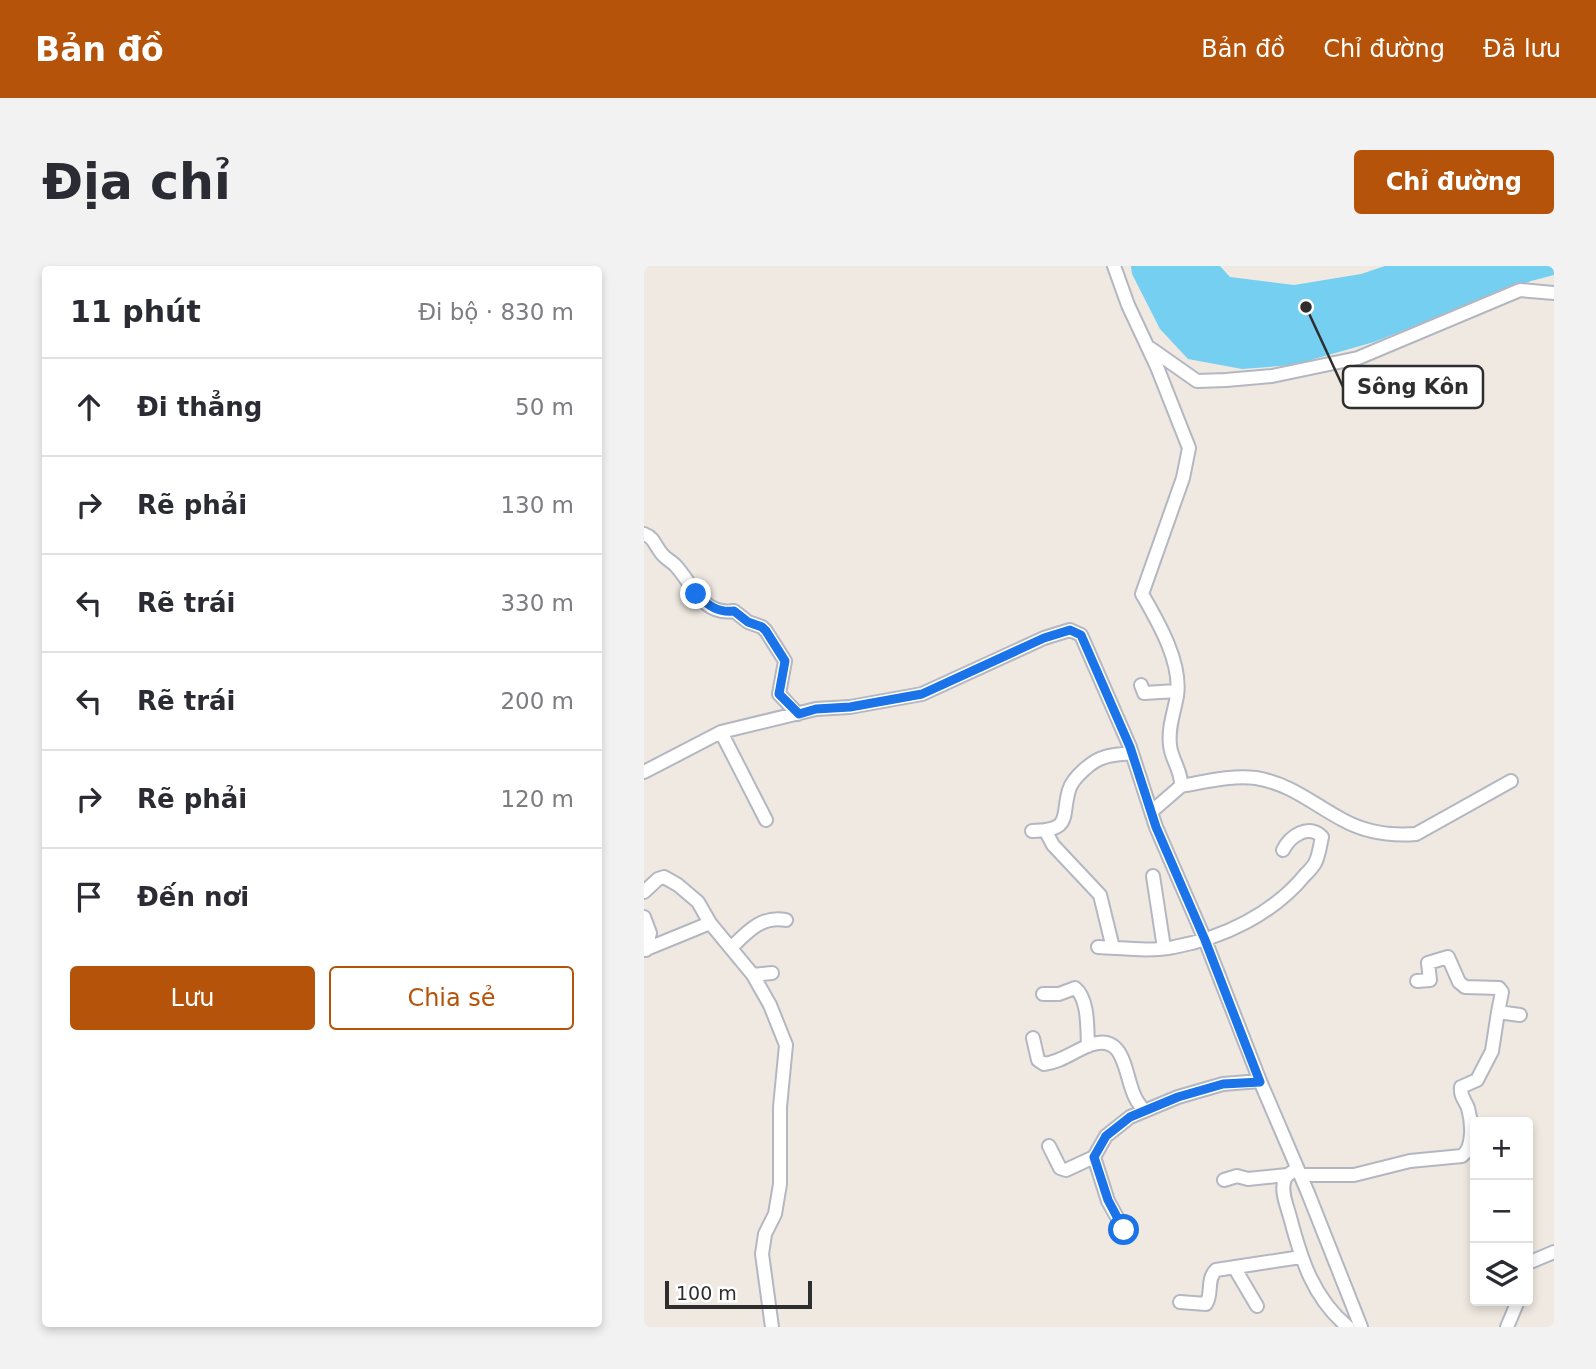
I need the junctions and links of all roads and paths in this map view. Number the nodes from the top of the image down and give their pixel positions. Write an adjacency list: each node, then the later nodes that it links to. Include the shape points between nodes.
1 (1114, 266): 3 (street)
2 (1554, 293): 3 (street, via 1520,290 1358,358 1272,376 1197,381)
3 (1147, 346): 6 (street, via 1189,448 1142,594 1173,663)
4 (644, 534): 7 (street, via 706,603 721,612 734,611 766,631 785,661 779,694)
5 (1140, 685): 6 (street, via 1150,694)
6 (1177, 691): 12 (street, via 1169,736)
7 (799, 714): 8 (street); 9 (street, via 922,694 1070,630 1081,635)
8 (721, 732): 10 (street); 14 (street)
9 (1132, 753): 13 (street); 24 (street, via 1103,757 1074,780 1060,824 1039,830 1100,895)
10 (644, 772)
11 (1511, 781): 12 (street, via 1416,835 1373,832 1344,821 1298,792 1256,778)
12 (1181, 786): 13 (street)
13 (1151, 812): 21 (street)
14 (766, 821)
15 (1283, 850): 21 (street, via 1304,831 1322,836 1315,863 1292,891 1272,907)
16 (1153, 876): 25 (street)
17 (644, 892): 20 (street, via 664,877 698,902)
18 (644, 917): 26 (street, via 650,933)
19 (786, 920): 23 (street, via 761,922)
20 (710, 923): 23 (street); 26 (street)
21 (1205, 940): 25 (street); 35 (street)
22 (1098, 947): 24 (street)
23 (731, 948): 28 (street)
24 (1113, 948): 25 (street)
25 (1164, 948)
26 (645, 950)
27 (772, 973): 28 (street)
28 (753, 975): 49 (street, via 786,1045 780,1184 762,1254)
29 (1416, 981): 31 (street, via 1430,980 1428,963 1448,957 1465,987 1499,988)
30 (1043, 994): 34 (street, via 1079,991)
31 (1498, 1012): 32 (street); 39 (street, via 1492,1051 1477,1080 1461,1087 1470,1133 1466,1154 1354,1175)
32 (1520, 1016)
33 (1033, 1038): 34 (street, via 1038,1060 1044,1064)
34 (1088, 1045): 36 (street, via 1114,1045)
35 (1260, 1082): 36 (street, via 1223,1084); 39 (street)
36 (1144, 1111): 38 (street, via 1113,1128)
37 (1048, 1146): 38 (street, via 1060,1168 1066,1170)
38 (1094, 1157): 41 (street)
39 (1295, 1173): 40 (street); 43 (street, via 1284,1182 1284,1197); 51 (street)
40 (1224, 1180)
41 (1124, 1230)
42 (1554, 1252): 44 (street)
43 (1301, 1257): 45 (street); 50 (street, via 1317,1292)
44 (1533, 1262)
45 (1234, 1268): 46 (street, via 1213,1272 1206,1304); 47 (street)
46 (1180, 1302)
47 (1257, 1306)
48 (1516, 1306): 52 (street)
49 (772, 1327)
50 (1348, 1327)
51 (1361, 1327)
52 (1507, 1327)

